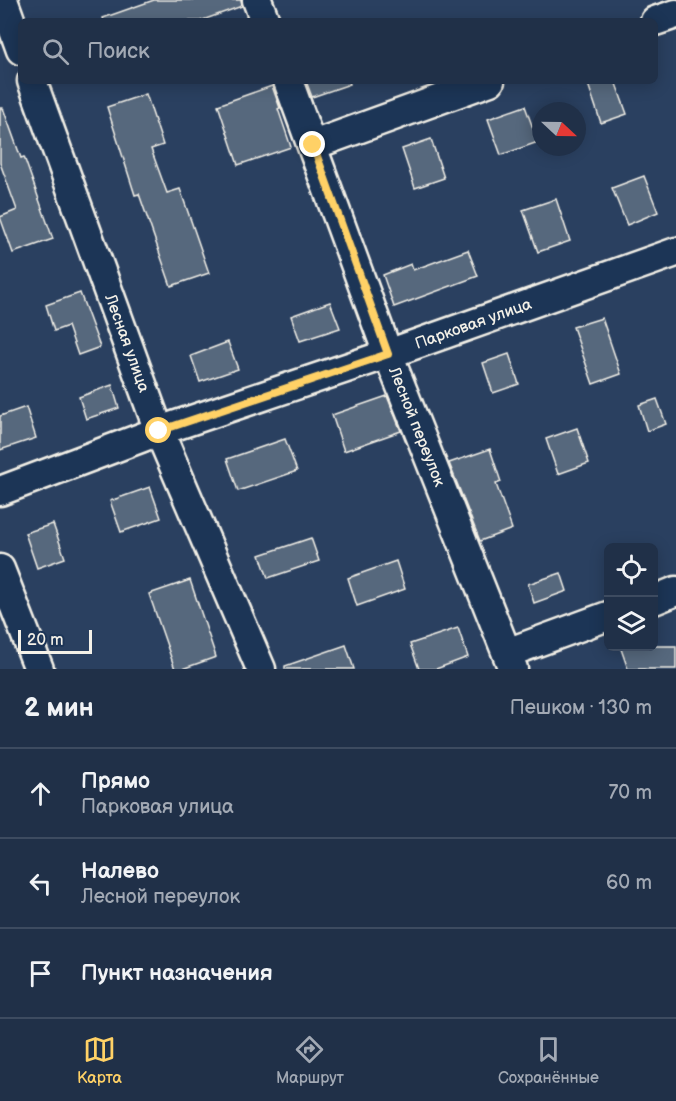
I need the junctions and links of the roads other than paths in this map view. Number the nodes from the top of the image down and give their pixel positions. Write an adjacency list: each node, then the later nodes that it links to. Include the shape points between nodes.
1 (3, 0): 6 (street)
2 (257, 0): 4 (street)
3 (676, 14): 5 (street)
4 (264, 18)
5 (658, 20)
6 (18, 42)
7 (33, 84): 13 (street, Лесная улица)
8 (289, 84): 10 (street, Лесной переулок)
9 (482, 84): 10 (street)
10 (313, 145): 12 (street, Лесной переулок)
11 (676, 252): 12 (street, Парковая улица)
12 (388, 354): 13 (street, Парковая улица); 19 (street, Лесной переулок)
13 (159, 431): 14 (street, Парковая улица); 21 (street, Лесная улица)
14 (0, 491)
15 (0, 569): 20 (street)
16 (676, 591): 17 (street)
17 (658, 598)
18 (604, 618): 19 (street)
19 (510, 661)
20 (39, 669)
21 (261, 669)

